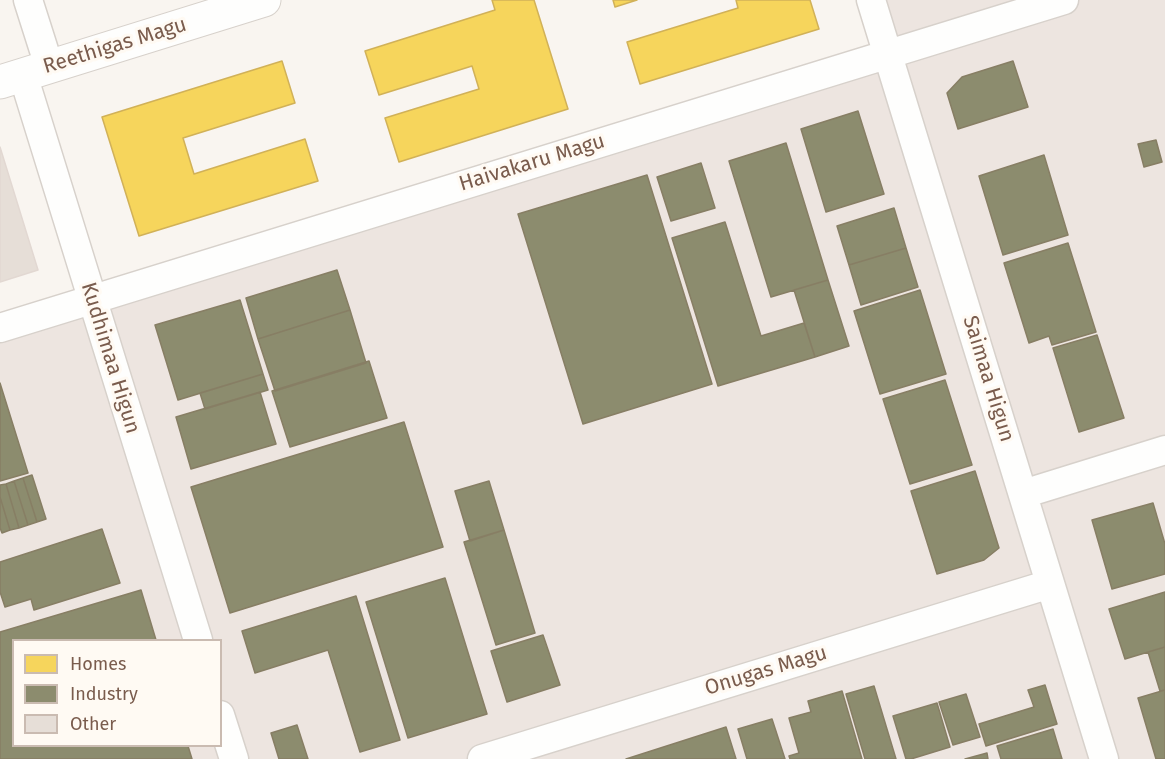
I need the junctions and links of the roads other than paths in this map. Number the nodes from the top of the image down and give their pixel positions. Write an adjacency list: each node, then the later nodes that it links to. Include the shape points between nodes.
1 (28, 0): 6 (street, Kudhimaa Higun)
2 (264, 0): 6 (street, Reethigas Magu)
3 (871, 0): 5 (street, Saimaa Higun)
4 (1064, 0): 5 (street, Haivakaru Magu)
5 (887, 54): 7 (street, Haivakaru Magu); 10 (street, Saimaa Higun)
6 (24, 74): 7 (street, Kudhimaa Higun)
7 (92, 300): 8 (street, Haivakaru Magu); 12 (street, Kudhimaa Higun)
8 (0, 328)
9 (1165, 450): 10 (street)
10 (1023, 494): 11 (street, Saimaa Higun)
11 (1050, 584): 15 (street, Onugas Magu); 16 (street, Saimaa Higun)
12 (198, 639)
13 (222, 721): 14 (street)
14 (234, 759)
15 (482, 759)
16 (1104, 759)

